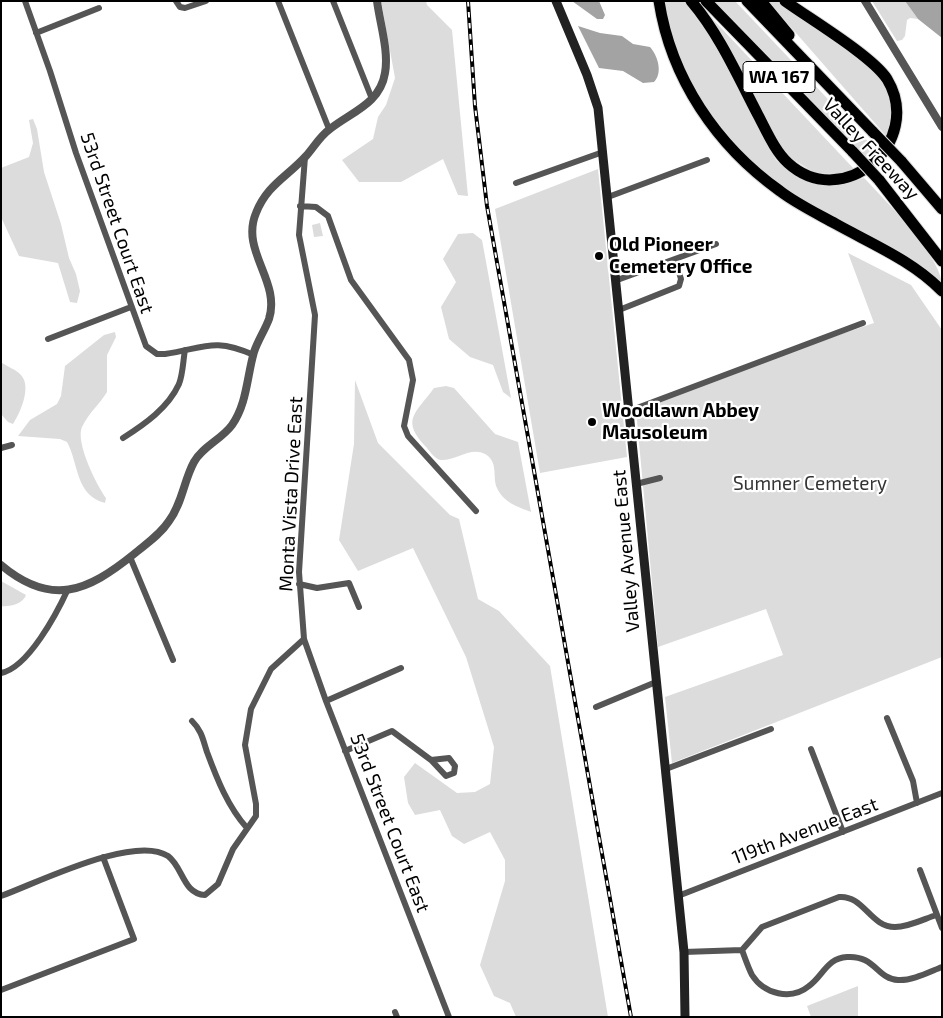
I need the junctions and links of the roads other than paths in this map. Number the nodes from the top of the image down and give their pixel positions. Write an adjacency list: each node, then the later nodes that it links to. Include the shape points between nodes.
1 (25, 1): 16 (street, 53rd Street Court East)
2 (206, 1): 14 (street, via 190,7)
3 (278, 1): 20 (street)
4 (333, 1): 17 (street)
5 (377, 1): 17 (street, via 386,61 384,79)
6 (556, 1): 21 (main road, Valley Avenue East, via 594,94)
7 (659, 1): 32 (highway, via 672,53 689,90 703,114 739,158 782,193 901,259)
8 (691, 1): 12 (highway, via 716,35 774,145 788,163 816,178 853,176 880,158 892,138 897,115 892,87 877,67)
9 (706, 1): 30 (highway, Valley Freeway / WA 167, bridge, via 880,180)
10 (747, 1): 18 (highway, Valley Freeway / WA 167)
11 (761, 1): 18 (highway)
12 (785, 1)
13 (865, 1): 19 (street)
14 (178, 4)
15 (99, 8): 16 (street)
16 (36, 33): 33 (street, 53rd Street Court East)
17 (372, 99): 20 (street)
18 (855, 112): 27 (highway, Valley Freeway / WA 167, bridge)
19 (942, 128)
20 (329, 129): 22 (street)
21 (603, 152): 24 (street); 25 (main road, Valley Avenue East)
22 (305, 157): 26 (street, Monta Vista Drive East); 38 (street, via 272,186 253,221 254,249 268,284 272,305)
23 (706, 160): 25 (street)
24 (516, 183)
25 (608, 197): 31 (main road, Valley Avenue East)
26 (300, 206): 45 (street, via 316,207 328,216 351,280 409,360 413,380 404,426 408,436); 48 (street, Monta Vista Drive East, via 299,234 315,315)
27 (942, 209)
28 (716, 244): 29 (street)
29 (675, 259): 31 (street, via 620,279); 34 (street, via 681,279 679,286)
30 (942, 261)
31 (616, 277): 34 (main road, Valley Avenue East)
32 (942, 291)
33 (131, 307): 36 (street); 37 (street, 53rd Street Court East, via 143,341 151,351 165,354)
34 (619, 310): 39 (main road, Valley Avenue East)
35 (863, 323): 39 (street)
36 (48, 339)
37 (185, 350): 38 (street, 53rd Street Court East, via 215,344 235,347); 40 (street, via 179,384 170,399 147,422)
38 (254, 355): 46 (street, via 241,407 232,426 196,458 169,522)
39 (629, 411): 44 (main road, Valley Avenue East)
40 (123, 438)
41 (12, 445): 42 (street)
42 (1, 448)
43 (660, 478): 44 (street)
44 (636, 484): 55 (main road, Valley Avenue East)
45 (476, 511)
46 (130, 558): 49 (street, via 93,583); 52 (street)
47 (1, 565): 49 (street, via 34,587)
48 (299, 584): 50 (street, via 317,588 349,584); 51 (street, Monta Vista Drive East)
49 (68, 589): 54 (street, via 57,614 22,661)
50 (359, 607)
51 (304, 639): 56 (street, 53rd Street Court East); 67 (street, via 271,669 251,709 245,745 256,812)
52 (173, 660)
53 (401, 668): 56 (street)
54 (1, 673)
55 (656, 682): 57 (street); 64 (main road, Valley Avenue East)
56 (326, 700): 62 (street, 53rd Street Court East)
57 (596, 707)
58 (887, 718): 66 (street, via 913,781)
59 (192, 721): 67 (street, via 202,733 232,810)
60 (772, 729): 64 (street)
61 (811, 749): 68 (street)
62 (346, 751): 63 (street, via 392,732); 79 (street, 53rd Street Court East)
63 (432, 760)
64 (666, 769): 72 (main road, Valley Avenue East)
65 (942, 794): 66 (street, 119th Avenue East)
66 (917, 803): 68 (street, 119th Avenue East)
67 (247, 828): 69 (street, via 226,861 218,884 205,895 189,888 176,864 162,853 141,850)
68 (843, 832): 72 (street, 119th Avenue East)
69 (102, 857): 71 (street); 78 (street, via 134,939)
70 (920, 870): 73 (street)
71 (1, 896)
72 (678, 896): 76 (main road, Valley Avenue East)
73 (936, 915): 74 (street); 75 (street, via 893,927 875,920 851,898 839,897 762,927)
74 (942, 928)
75 (742, 950): 76 (street); 77 (street, via 757,981 780,994 808,987 828,964 844,957 866,959 887,976 898,980)
76 (684, 952): 80 (main road, Valley Avenue East)
77 (942, 967)
78 (1, 990)
79 (449, 1017)
80 (685, 1017)

